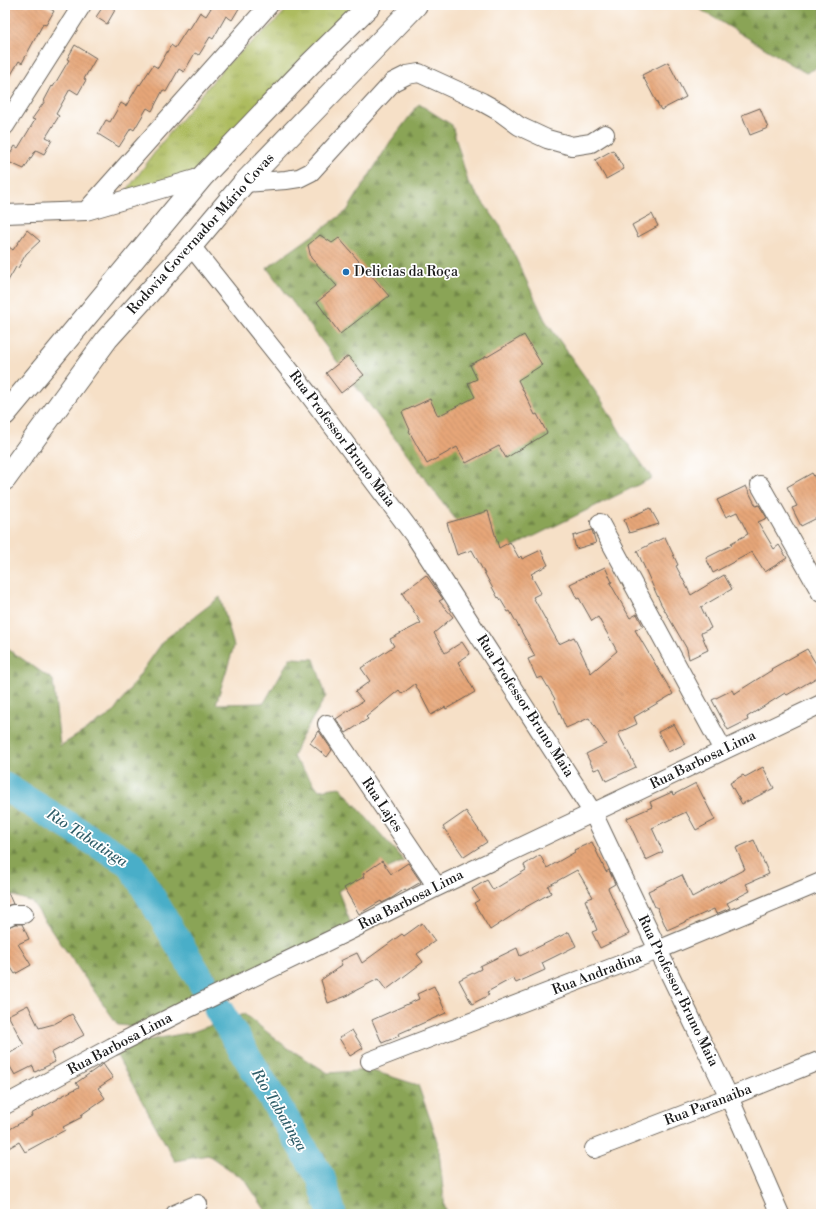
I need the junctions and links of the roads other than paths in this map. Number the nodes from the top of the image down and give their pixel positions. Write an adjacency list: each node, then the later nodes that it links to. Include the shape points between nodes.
1 (82, 5): 5 (street)
2 (268, 5): 9 (street)
3 (370, 5): 7 (highway)
4 (416, 5): 8 (highway, Rodovia Governador Mário Covas)
5 (5, 126)
6 (605, 134): 8 (street, via 591,143 572,146 547,139 519,126 482,102 419,74 407,75 393,82 311,172 299,178)
7 (202, 177): 9 (street); 12 (highway)
8 (244, 183): 11 (highway, Rodovia Governador Mário Covas)
9 (86, 211): 10 (street)
10 (5, 214)
11 (191, 246): 13 (highway, Rodovia Governador Mário Covas, via 107,339); 20 (street, Rua Professor Bruno Maia, via 307,392 416,538)
12 (5, 414)
13 (5, 478)
14 (760, 486): 16 (street)
15 (600, 523): 19 (street)
16 (821, 593)
17 (821, 704): 19 (street, Rua Barbosa Lima)
18 (327, 724): 22 (street, Rua Lajes)
19 (723, 750): 20 (street, Rua Barbosa Lima)
20 (593, 813): 22 (street, Rua Barbosa Lima); 25 (street, Rua Professor Bruno Maia)
21 (821, 882): 25 (street, Rua Andradina)
22 (436, 887): 29 (street, Rua Barbosa Lima, via 112,1047)
23 (24, 914): 24 (street, via 13,914)
24 (5, 918)
25 (658, 950): 27 (street, Rua Andradina); 28 (street, Rua Professor Bruno Maia)
26 (821, 1060): 28 (street, Rua Paranaiba)
27 (370, 1061)
28 (729, 1097): 30 (street, Rua Paranaiba); 33 (street, Rua Professor Bruno Maia)
29 (5, 1105)
30 (594, 1149)
31 (198, 1204): 32 (street)
32 (175, 1214)
33 (780, 1214)

